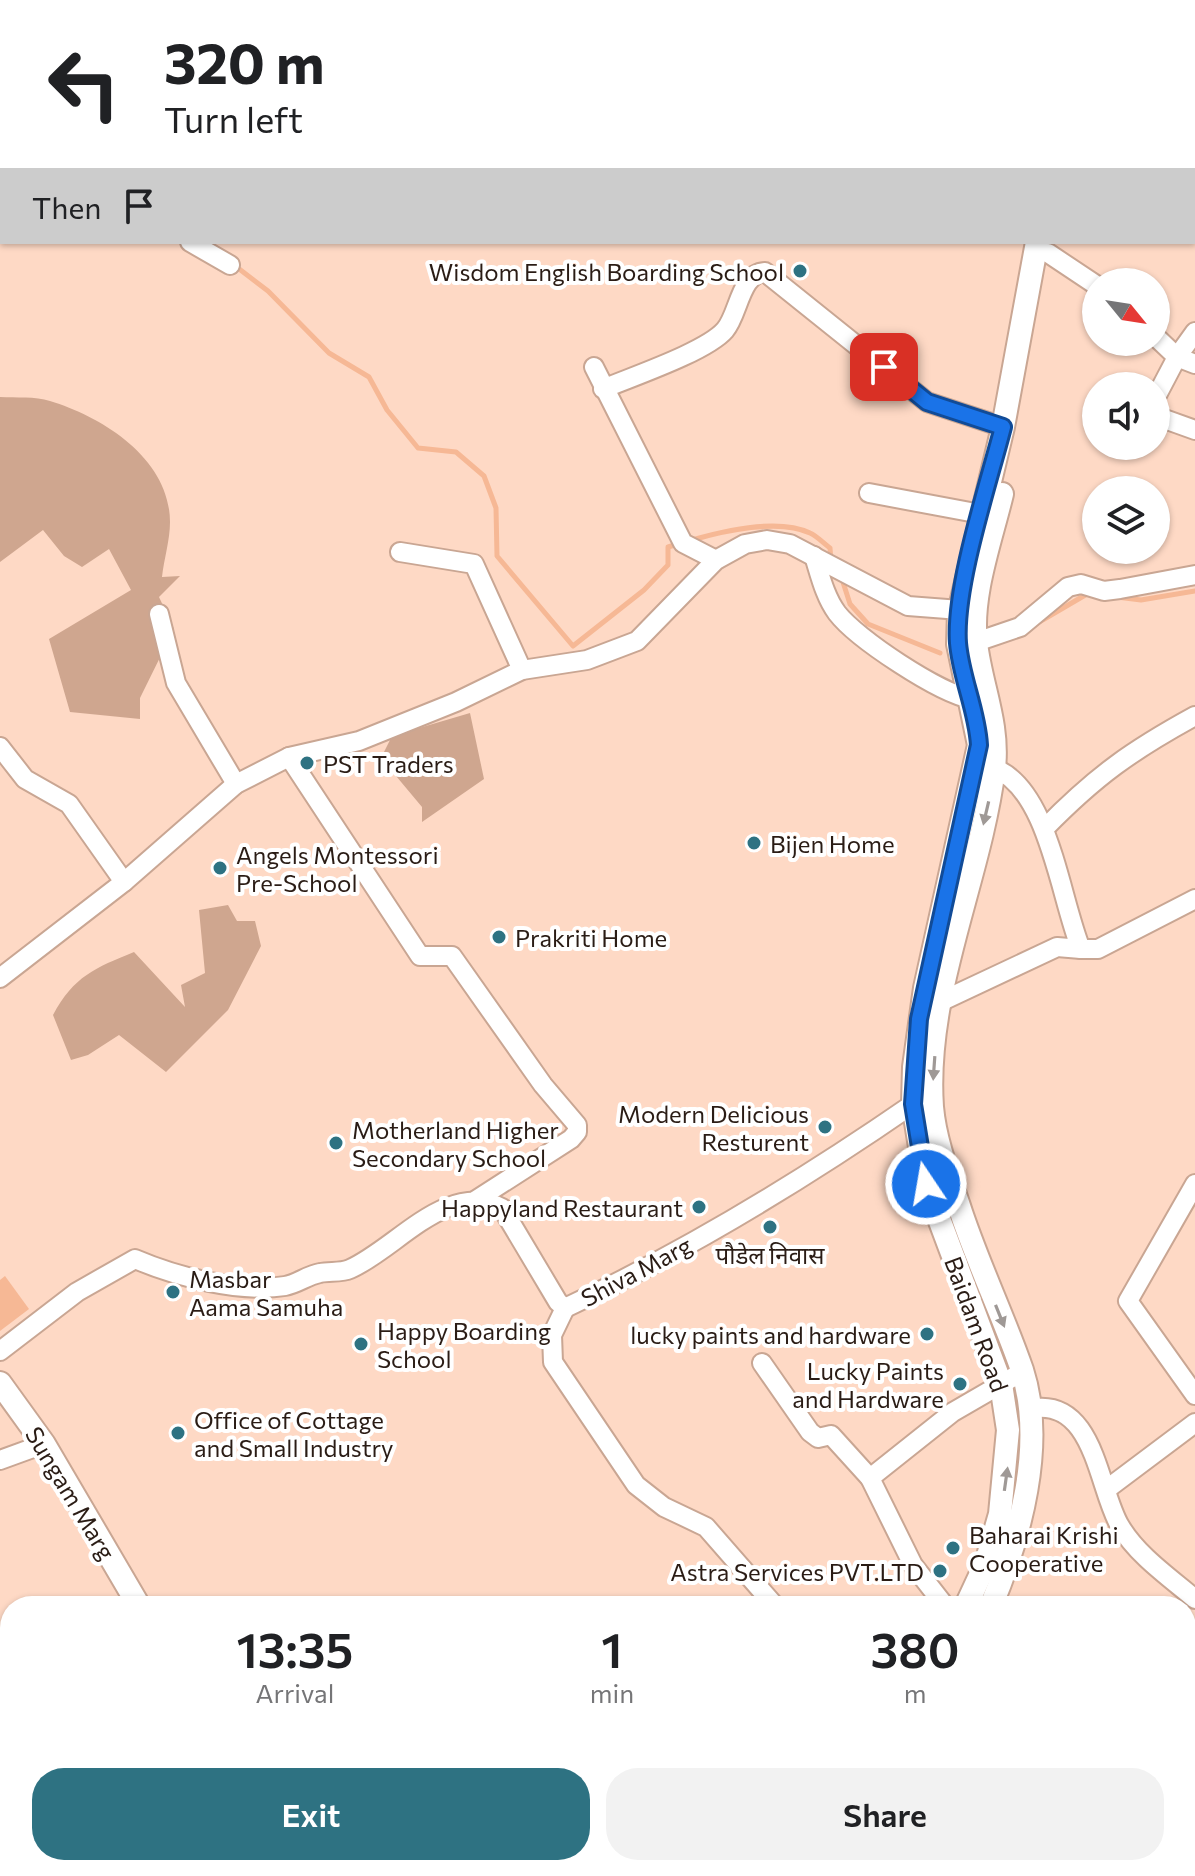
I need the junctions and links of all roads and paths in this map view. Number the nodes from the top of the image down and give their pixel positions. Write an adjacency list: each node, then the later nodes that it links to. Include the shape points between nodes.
1 (193, 244): 3 (street)
2 (1045, 246): 4 (street); 12 (main road, Baidam Road); 20 (main road, Baidam Road, via 1017,430)
3 (230, 265)
4 (1082, 274)
5 (1195, 332): 7 (street)
6 (1170, 348): 7 (street)
7 (1186, 360): 9 (street)
8 (594, 367): 10 (street)
9 (1170, 380)
10 (603, 389): 12 (street, via 673,360 725,330 750,279 765,272 927,402); 18 (street, via 683,543)
11 (1170, 421): 13 (street)
12 (1003, 427): 15 (main road, Baidam Road)
13 (1195, 430)
14 (869, 493): 15 (street)
15 (981, 514): 20 (main road, Baidam Road)
16 (400, 552): 23 (street, via 474,564)
17 (814, 556): 18 (street, via 767,540 745,544); 20 (street, via 908,606); 24 (street, via 838,615 896,661 955,696)
18 (716, 560): 23 (street, via 637,641 587,660)
19 (1195, 575): 22 (street, via 1104,591 1081,584 1068,587 1020,627)
20 (968, 611): 22 (main road, Baidam Road); 24 (main road, Baidam Road, via 958,644)
21 (159, 614): 29 (street, via 176,683)
22 (976, 642): 28 (main road, Baidam Road, via 994,724)
23 (522, 670): 27 (street, via 359,741)
24 (971, 699): 36 (main road, Baidam Road, via 978,727 977,766 919,1019)
25 (1195, 716): 30 (street, via 1128,753)
26 (0, 747): 31 (street, via 25,779 69,804)
27 (289, 757): 29 (street); 38 (street, via 420,956 452,956 577,1125 571,1139)
28 (994, 768): 30 (street, via 1014,778); 35 (main road, Baidam Road, one-way to 35)
29 (236, 784): 31 (street)
30 (1045, 828): 33 (street, via 1067,916)
31 (124, 882): 34 (street)
32 (1195, 899): 33 (street, via 1098,949)
33 (1081, 949): 35 (street, via 1057,947)
34 (0, 978)
35 (942, 1001): 42 (main road, Baidam Road, one-way to 42, via 933,1070 937,1137 967,1232)
36 (913, 1104): 39 (street, Shiva Marg, via 716,1228); 44 (main road, Baidam Road, via 926,1184)
37 (1193, 1192): 45 (street, via 1128,1301)
38 (476, 1200): 39 (street, Shiva Marg, via 502,1208); 40 (street, via 448,1206 348,1270 319,1273 286,1286 171,1275 135,1259 77,1292)
39 (565, 1308): 53 (street, via 552,1335 553,1362 636,1485 664,1507 706,1527)
40 (0, 1351)
41 (762, 1363): 50 (street, via 810,1432 839,1440)
42 (1022, 1372): 44 (street); 46 (main road, Baidam Road)
43 (0, 1383): 48 (main road, Sungam Marg)
44 (1001, 1384): 50 (street, via 953,1412); 55 (main road, Baidam Road, one-way to 44, via 986,1563 1005,1485 1008,1430)
45 (1195, 1395)
46 (1030, 1409): 51 (street, via 1061,1414 1083,1433); 56 (main road, Baidam Road, via 1020,1521)
47 (1195, 1423): 51 (street)
48 (44, 1444): 49 (street); 52 (main road, Sungam Marg)
49 (0, 1460)
50 (870, 1478): 54 (street, via 913,1565)
51 (1107, 1489): 57 (street, via 1119,1525 1142,1554)
52 (133, 1596)
53 (766, 1596)
54 (937, 1596)
55 (971, 1596)
56 (994, 1596)
57 (1191, 1596)

